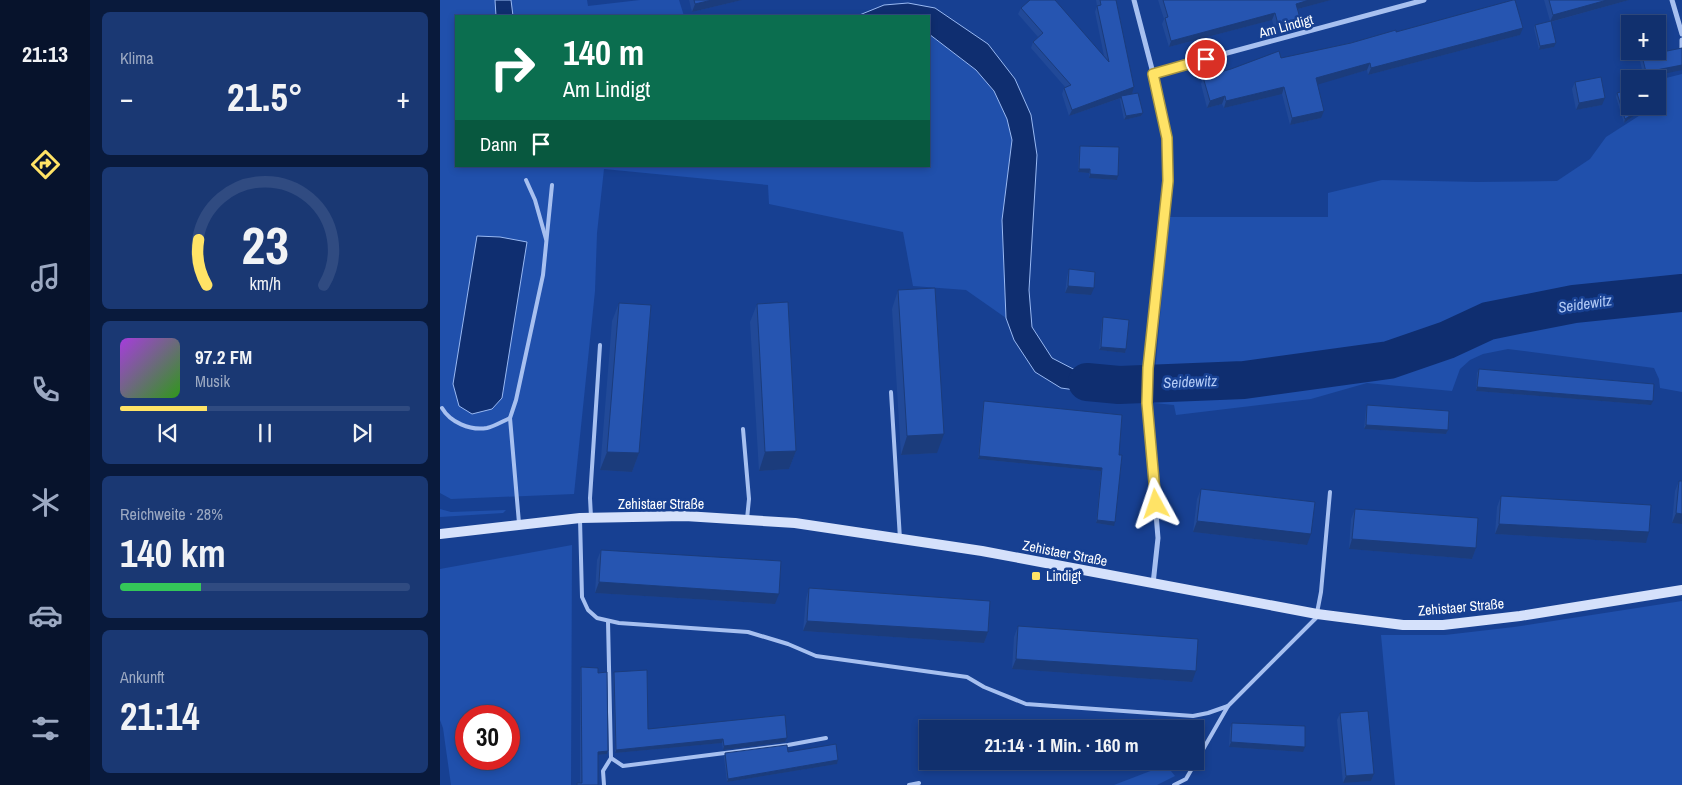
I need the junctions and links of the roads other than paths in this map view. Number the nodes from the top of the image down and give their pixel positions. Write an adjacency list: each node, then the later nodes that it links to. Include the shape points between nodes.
1 (1134, 0): 7 (street)
2 (1424, 0): 7 (street, Am Lindigt)
3 (1672, 0): 4 (street)
4 (1682, 34)
5 (1682, 40): 6 (street)
6 (1682, 49)
7 (1153, 74): 23 (street, via 1167,138 1168,181 1148,368 1147,403 1158,538)
8 (526, 180): 10 (lane)
9 (552, 185): 10 (lane)
10 (546, 242): 14 (lane, via 543,275)
11 (600, 345): 18 (lane)
12 (891, 392): 22 (lane)
13 (442, 408): 14 (lane, via 447,417 468,427 487,428)
14 (510, 418): 20 (lane)
15 (743, 429): 19 (lane, via 749,499)
16 (1330, 492): 25 (lane)
17 (580, 518): 18 (main road, Zehistaer Straße); 20 (main road, Zehistaer Straße); 26 (lane, via 582,597 588,610 597,618)
18 (591, 518): 19 (main road, Zehistaer Straße, via 685,516)
19 (747, 520): 22 (main road, Zehistaer Straße, via 795,523)
20 (519, 525): 21 (main road, Zehistaer Straße)
21 (440, 534)
22 (900, 538): 23 (main road, Zehistaer Straße)
23 (1153, 584): 25 (main road, Zehistaer Straße)
24 (1682, 590): 25 (main road, Zehistaer Straße, via 1443,625 1377,622)
25 (1317, 614): 27 (lane)
26 (608, 621): 27 (lane, via 748,632 816,656 967,677 1026,704 1193,716); 29 (lane)
27 (1228, 706): 33 (lane, via 1186,779)
28 (826, 738): 29 (lane, via 623,766)
29 (611, 758): 31 (lane, via 603,771)
30 (919, 783): 32 (lane)
31 (604, 785)
32 (908, 785)
33 (1174, 785)

